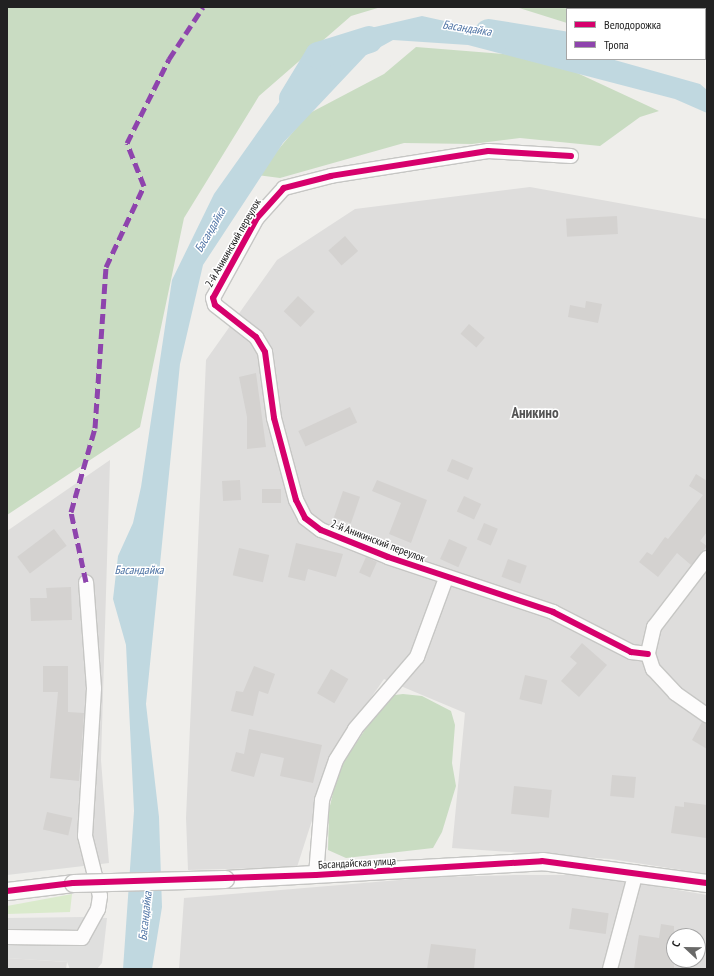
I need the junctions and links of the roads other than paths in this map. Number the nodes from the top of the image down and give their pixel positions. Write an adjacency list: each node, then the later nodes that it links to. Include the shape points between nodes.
1 (571, 156): 3 (street, 2-й Аникинский переулок, via 488,151 331,176 284,188 256,218 215,289 215,306 256,337 265,352 274,418 296,500 305,518 321,530)
2 (707, 558): 5 (street, via 654,627)
3 (446, 578): 5 (street, 2-й Аникинский переулок, via 553,612 631,652); 8 (street, via 417,657 355,729 336,760 322,800)
4 (86, 582): 11 (street, via 94,688 85,836 100,896 98,909 82,938)
5 (648, 654): 6 (street, via 653,669 675,693)
6 (707, 715)
7 (636, 872): 8 (street, Басандайская улица, via 542,861); 9 (street, Басандайская улица); 12 (street)
8 (316, 875): 10 (street, Басандайская улица, bridge, via 73,883)
9 (707, 883)
10 (7, 891)
11 (7, 937)
12 (610, 969)

